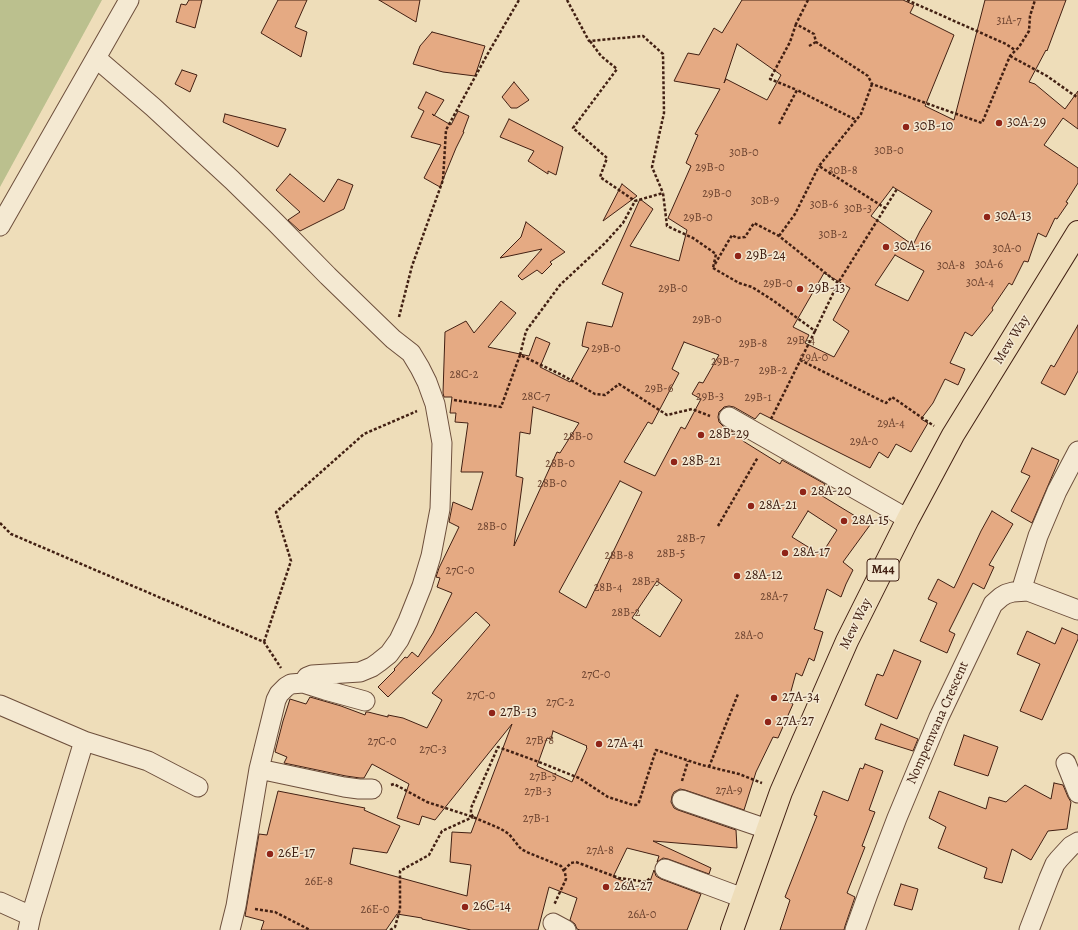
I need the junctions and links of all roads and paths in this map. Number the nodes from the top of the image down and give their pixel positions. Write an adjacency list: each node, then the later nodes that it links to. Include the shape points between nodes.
1 (129, 0): 13 (street)
2 (519, 0): 30 (path, via 446,130 444,180 412,266)
3 (567, 0): 8 (path)
4 (808, 0): 7 (path)
5 (907, 0): 11 (path)
6 (1035, 0): 11 (path, via 1029,31)
7 (796, 24): 9 (path, via 814,34); 15 (path, via 790,42 770,79)
8 (589, 41): 21 (path, via 643,36 663,54 664,113 652,167); 22 (path, via 601,56 617,69 573,128 607,158 600,177)
9 (816, 42): 10 (path); 14 (path, via 868,76)
10 (809, 46)
11 (1015, 50): 12 (path)
12 (1010, 56): 14 (path, via 982,123); 16 (path, via 1047,76)
13 (96, 58): 24 (street); 30 (street, via 232,180)
14 (872, 84): 17 (path, via 861,114)
15 (797, 90): 17 (path); 18 (path)
16 (1078, 98)
17 (856, 120): 19 (path)
18 (779, 124)
19 (819, 166): 23 (path); 26 (path, via 795,214)
20 (897, 190): 23 (path)
21 (663, 193): 22 (path); 27 (path, via 667,226 693,238 716,254)
22 (635, 201): 31 (path, via 623,223 560,285 526,331)
23 (885, 208): 28 (path)
24 (0, 226)
25 (1078, 232): 38 (main road, Mew Way / M44, via 953,435)
26 (779, 236): 27 (path, via 754,223 745,237 736,238 732,235); 28 (path)
27 (713, 268): 29 (path, via 739,283 752,287)
28 (838, 283): 29 (path)
29 (815, 331): 32 (path)
30 (393, 338): 33 (street, via 410,353 420,368)
31 (520, 355): 33 (path, via 501,406 446,399); 34 (path, via 595,394 605,395 619,384 667,415 692,409 723,421)
32 (800, 360): 35 (path, via 886,403 892,397); 36 (path)
33 (435, 404): 43 (path, via 364,434 276,512 291,561); 44 (street, via 442,443 440,509 422,586 399,640 389,654 360,672 312,675)
34 (729, 417): 36 (street)
35 (940, 430)
36 (766, 437): 38 (street); 40 (path)
37 (1078, 451): 41 (street, via 1038,536)
38 (908, 519): 58 (main road, Mew Way / M44, via 848,641)
39 (0, 523): 43 (path, via 11,534)
40 (718, 526)
41 (1021, 591): 42 (street, Nompemvana Crescent, via 1038,594); 71 (street, Nompemvana Crescent, via 1006,594 993,604 939,717 897,818)
42 (1078, 610)
43 (264, 642): 44 (path)
44 (297, 684): 46 (street); 51 (street, via 282,690 276,700)
45 (738, 694): 50 (path)
46 (365, 701)
47 (0, 705): 48 (street)
48 (84, 741): 53 (street, via 148,761); 65 (street)
49 (1066, 762): 55 (street)
50 (709, 767): 52 (path, via 739,774); 57 (path, via 656,750 638,802 633,805 608,797 579,778 498,747 471,808)
51 (259, 769): 54 (street, via 344,787); 64 (street)
52 (763, 784)
53 (198, 787)
54 (372, 789): 57 (path, via 394,784 427,802)
55 (1078, 793)
56 (682, 800): 58 (street)
57 (473, 817): 61 (path, via 506,831 521,849 559,865); 69 (path, via 442,831 429,855 400,871 400,909 395,927)
58 (767, 829): 62 (main road, Mew Way / M44)
59 (1078, 842): 72 (street, via 1055,864)
60 (665, 869): 61 (path, via 646,882 619,878 576,862); 62 (street)
61 (564, 870): 66 (path, via 566,878 551,912)
62 (743, 898): 70 (main road, Mew Way / M44)
63 (0, 902): 65 (street)
64 (236, 906): 67 (street); 68 (path, via 275,912)
65 (30, 923)
66 (559, 926)
67 (230, 930)
68 (310, 930)
69 (390, 930)
70 (732, 930)
71 (855, 930)
72 (1029, 930)

